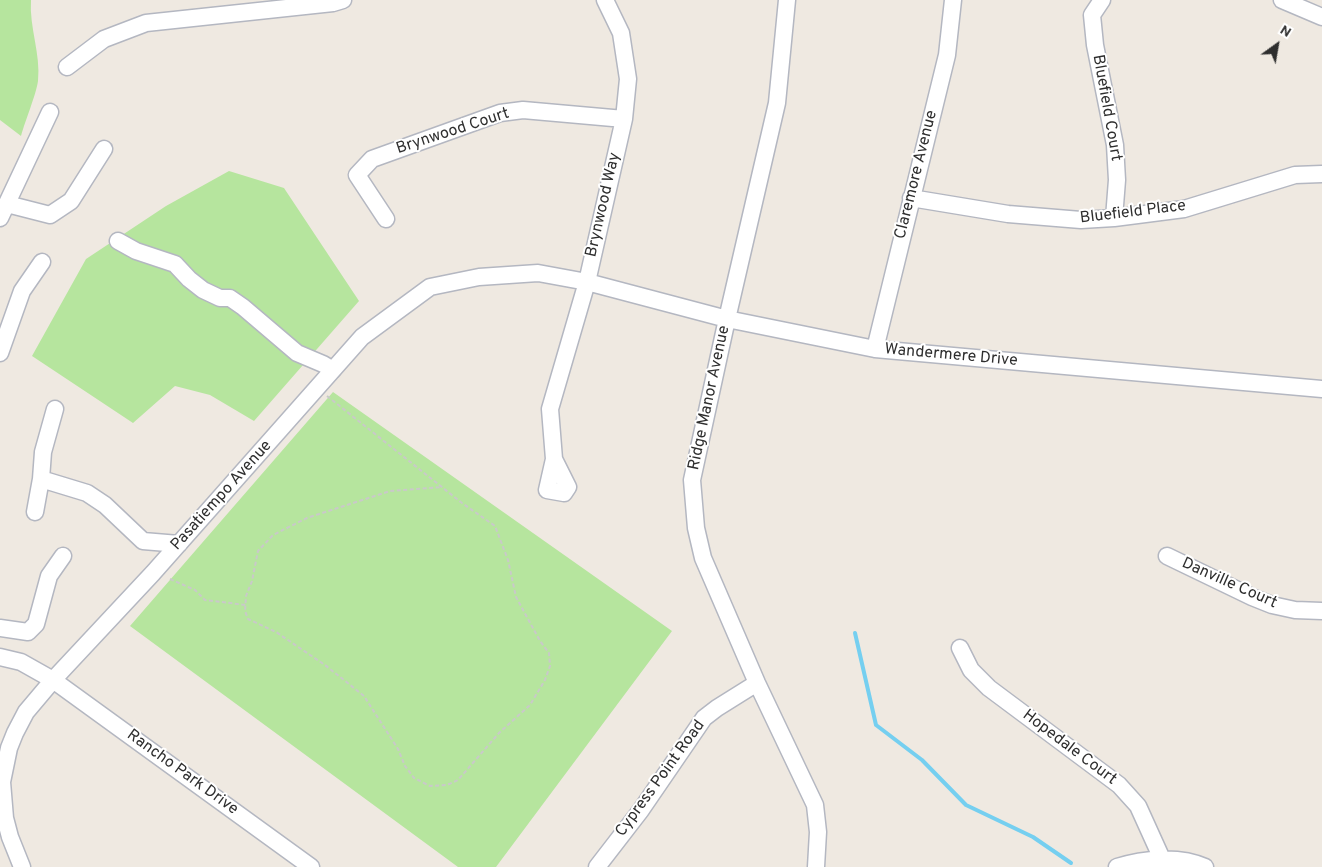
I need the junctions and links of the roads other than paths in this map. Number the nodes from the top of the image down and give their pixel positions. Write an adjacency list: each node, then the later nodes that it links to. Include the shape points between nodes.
1 (344, 0): 8 (street, via 146,23 104,39)
2 (605, 0): 10 (street, Brynwood Way, via 621,33 628,79)
3 (787, 0): 20 (street, Ridge Manor Avenue, via 777,103)
4 (953, 0): 13 (street, Claremore Avenue, via 947,56)
5 (1102, 0): 15 (street, Bluefield Court, via 1092,15 1115,145)
6 (1282, 0): 7 (street)
7 (1322, 17)
8 (67, 67)
9 (50, 112): 14 (street)
10 (624, 119): 16 (street, Brynwood Court, via 523,110 500,113 372,159 357,174); 19 (street, Brynwood Way)
11 (104, 149): 14 (street, via 71,201 50,215)
12 (1322, 174): 15 (street, Bluefield Place, via 1295,175 1184,208)
13 (911, 198): 15 (street, Bluefield Place, via 1008,214 1081,220); 21 (street, Claremore Avenue)
14 (3, 211)
15 (1114, 218)
16 (386, 219)
17 (118, 241): 23 (street, via 136,251 176,264 189,280 203,290 220,298 230,298 297,353)
18 (42, 262): 22 (street, via 22,291)
19 (587, 282): 20 (street, Wandermere Drive); 23 (street, Pasatiempo Avenue, via 538,273 479,277 430,288 362,337); 26 (street, Brynwood Way, via 550,409)
20 (726, 319): 21 (street, Wandermere Drive); 37 (street, Ridge Manor Avenue, via 692,480 696,528 703,558)
21 (875, 349): 24 (street, Wandermere Drive)
22 (0, 353)
23 (327, 367): 29 (street, Pasatiempo Avenue, via 318,388)
24 (1322, 389)
25 (55, 409): 27 (street, via 43,452)
26 (554, 459)
27 (41, 479): 28 (street); 29 (street, via 87,493 105,505 143,541)
28 (35, 512)
29 (179, 544): 36 (street, Pasatiempo Avenue)
30 (63, 556): 33 (street, via 49,576 36,624 28,632)
31 (1167, 556): 32 (street, Danville Court, via 1272,605)
32 (1322, 611)
33 (0, 628)
34 (960, 648): 38 (street, Hopedale Court, via 971,670 988,688 1125,790 1138,806)
35 (0, 657): 36 (street, Rancho Park Drive, via 21,662)
36 (53, 680): 39 (street, Pasatiempo Avenue, via 26,712 15,733 5,766 2,797 5,818); 40 (street, Rancho Park Drive)
37 (757, 683): 41 (street, Cypress Point Road, via 704,718); 42 (street, Ridge Manor Avenue, via 815,805 818,832)
38 (1162, 859): 43 (street); 44 (street)
39 (22, 867)
40 (311, 867)
41 (597, 867)
42 (816, 867)
43 (1117, 867)
44 (1205, 867)

